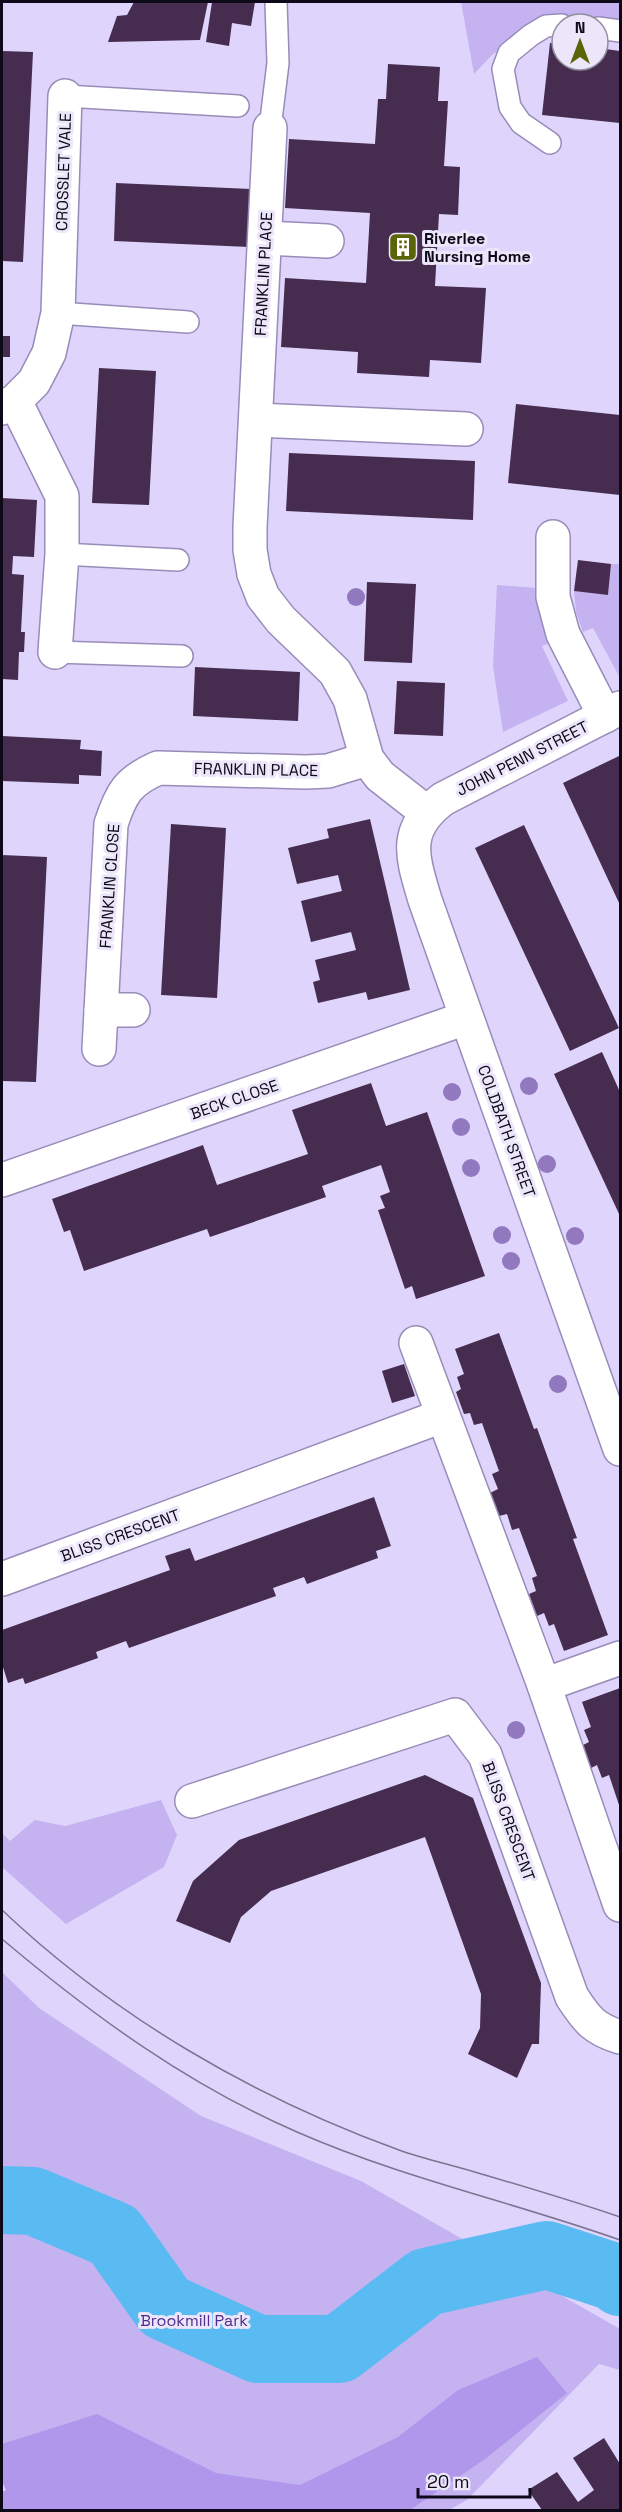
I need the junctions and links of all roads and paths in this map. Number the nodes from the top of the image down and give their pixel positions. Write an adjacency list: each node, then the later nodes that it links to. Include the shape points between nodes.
1 (276, 2): 5 (lane, via 278,63)
2 (550, 26): 6 (lane, via 509,53 503,69 510,107 521,123)
3 (65, 96): 4 (lane, CROSSLET VALE); 9 (street, CROSSLET VALE)
4 (238, 106)
5 (270, 128): 7 (street, FRANKLIN PLACE)
6 (550, 143)
7 (265, 238): 8 (street); 12 (street, FRANKLIN PLACE)
8 (327, 241)
9 (58, 313): 10 (lane); 11 (street, CROSSLET VALE, via 49,353 34,382)
10 (188, 322)
11 (8, 405): 15 (street, CROSSLET VALE, via 62,496)
12 (256, 420): 13 (street); 20 (street, FRANKLIN PLACE, via 250,527 254,574 263,597 281,620 335,672 350,699)
13 (466, 429)
14 (553, 537): 19 (street, via 554,597 563,634)
15 (62, 554): 16 (lane); 17 (street, CROSSLET VALE)
16 (178, 560)
17 (55, 652): 18 (lane, CROSSLET VALE)
18 (182, 656)
19 (613, 712): 22 (street, JOHN PENN STREET, via 443,799)
20 (367, 759): 21 (street, FRANKLIN PLACE, via 328,771 306,772); 22 (street, FRANKLIN PLACE, via 380,776)
21 (179, 767): 24 (street, FRANKLIN CLOSE, via 158,768 127,787 111,824 117,1010)
22 (426, 812): 23 (street, COLDBATH STREET, via 416,828 415,866)
23 (466, 1018): 25 (street, BECK CLOSE); 28 (street, COLDBATH STREET)
24 (99, 1049)
25 (2, 1180)
26 (416, 1343): 27 (street)
27 (442, 1416): 29 (street, BLISS CRESCENT); 31 (street)
28 (621, 1449)
29 (2, 1579)
30 (621, 1658): 31 (street)
31 (544, 1685): 33 (street)
32 (192, 1801): 34 (street, BLISS CRESCENT, via 455,1715 485,1755 572,1997 586,2019 603,2032)
33 (621, 1905)
34 (621, 2037)

